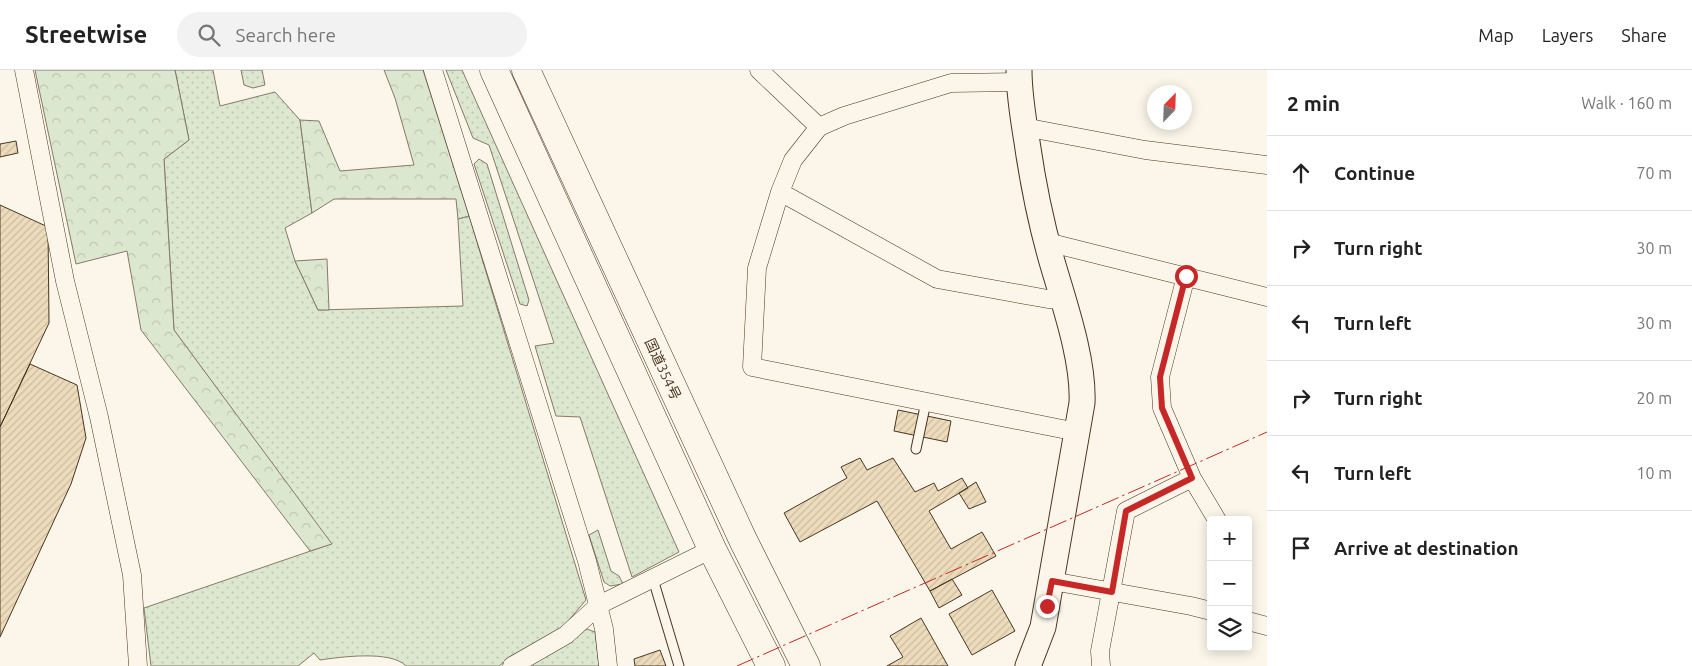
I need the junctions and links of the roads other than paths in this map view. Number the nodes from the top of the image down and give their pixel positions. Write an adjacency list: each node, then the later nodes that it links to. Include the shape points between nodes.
1 (24, 70): 28 (street, via 65,281 99,417 132,575)
2 (432, 70): 24 (street, via 588,560)
3 (494, 70): 20 (highway)
4 (526, 70): 33 (highway, 国道354号, via 742,540)
5 (759, 70): 7 (street)
6 (1019, 76): 7 (street, via 952,83 844,116); 8 (street)
7 (819, 127): 10 (street, via 793,160)
8 (1024, 127): 9 (street, via 1145,150); 11 (street)
9 (1267, 165)
10 (780, 192): 14 (street, via 937,279); 15 (street, via 757,268 752,368)
11 (1046, 242): 12 (street); 14 (street)
12 (1186, 276): 13 (street); 18 (street, via 1160,377 1162,408)
13 (1267, 297)
14 (1063, 300): 16 (street, via 1080,369 1082,388)
15 (926, 402): 16 (street); 17 (lane)
16 (1077, 432): 22 (street)
17 (916, 449)
18 (1192, 478): 19 (street); 23 (street, via 1126,511)
19 (1215, 516)
20 (712, 549): 21 (street); 32 (highway)
21 (653, 578): 24 (street); 31 (lane)
22 (1052, 581): 23 (street); 34 (street, via 1043,627)
23 (1112, 592): 25 (street); 35 (street, via 1100,651)
24 (599, 605): 29 (street, via 566,636); 30 (street)
25 (1207, 611)
26 (1252, 622): 27 (street)
27 (1267, 626)
28 (138, 666)
29 (512, 666)
30 (608, 666)
31 (679, 666)
32 (771, 666)
33 (806, 666)
34 (1028, 666)
35 (1101, 666)

